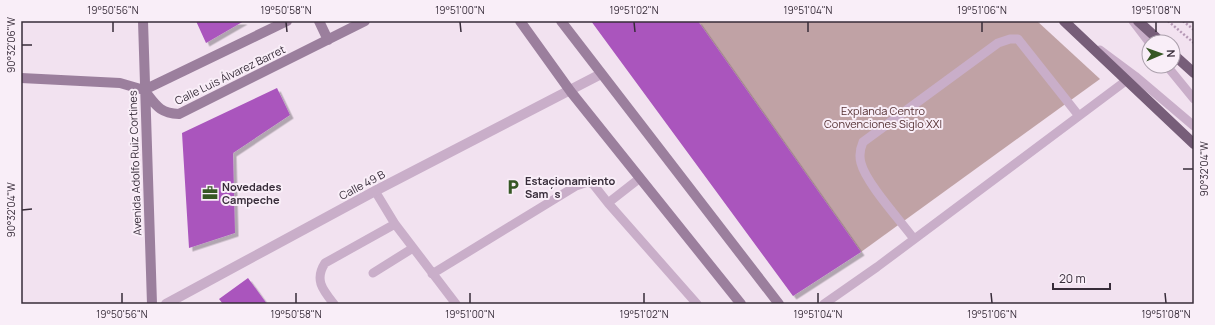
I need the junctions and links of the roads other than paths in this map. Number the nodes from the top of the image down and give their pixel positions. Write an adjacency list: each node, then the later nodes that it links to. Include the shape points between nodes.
1 (142, 21): 20 (main road, Avenida Adolfo Ruiz Cortines)
2 (287, 21): 20 (main road)
3 (318, 21): 13 (main road)
4 (365, 21): 13 (main road, Calle Luis Álvarez Barret)
5 (520, 21): 21 (main road)
6 (561, 21): 16 (main road)
7 (1064, 21): 12 (main road)
8 (1133, 21): 10 (lane)
9 (1138, 21): 11 (main road)
10 (1143, 34)
11 (1152, 34)
12 (1080, 35): 19 (main road); 24 (lane, via 1135,76)
13 (328, 40): 20 (main road, Calle Luis Álvarez Barret, via 179,114 166,114)
14 (1181, 61): 15 (main road)
15 (1194, 73)
16 (601, 74): 21 (street, Calle 49 B); 40 (main road)
17 (1174, 74): 22 (lane)
18 (21, 78): 20 (main road, via 120,83)
19 (1126, 80): 23 (lane); 25 (main road)
20 (144, 90): 34 (main road, Avenida Adolfo Ruiz Cortines)
21 (571, 92): 26 (main road); 27 (street, Calle 49 B)
22 (1194, 99)
23 (1079, 116): 30 (lane); 30 (lane, via 1018,40 1010,39 998,43 863,142 860,162 865,174)
24 (1194, 126)
25 (1194, 144)
26 (640, 178): 28 (lane); 39 (main road)
27 (375, 191): 29 (lane); 35 (street, Calle 49 B)
28 (608, 203): 33 (lane, via 593,184 582,183); 38 (lane)
29 (395, 224): 31 (lane); 36 (lane, via 325,263 319,279 322,290)
30 (914, 239): 41 (lane)
31 (413, 248): 32 (lane); 33 (lane)
32 (373, 273)
33 (432, 274): 37 (lane)
34 (152, 304)
35 (166, 304)
36 (334, 304)
37 (456, 304)
38 (697, 304)
39 (741, 304)
40 (780, 304)
41 (824, 304)

